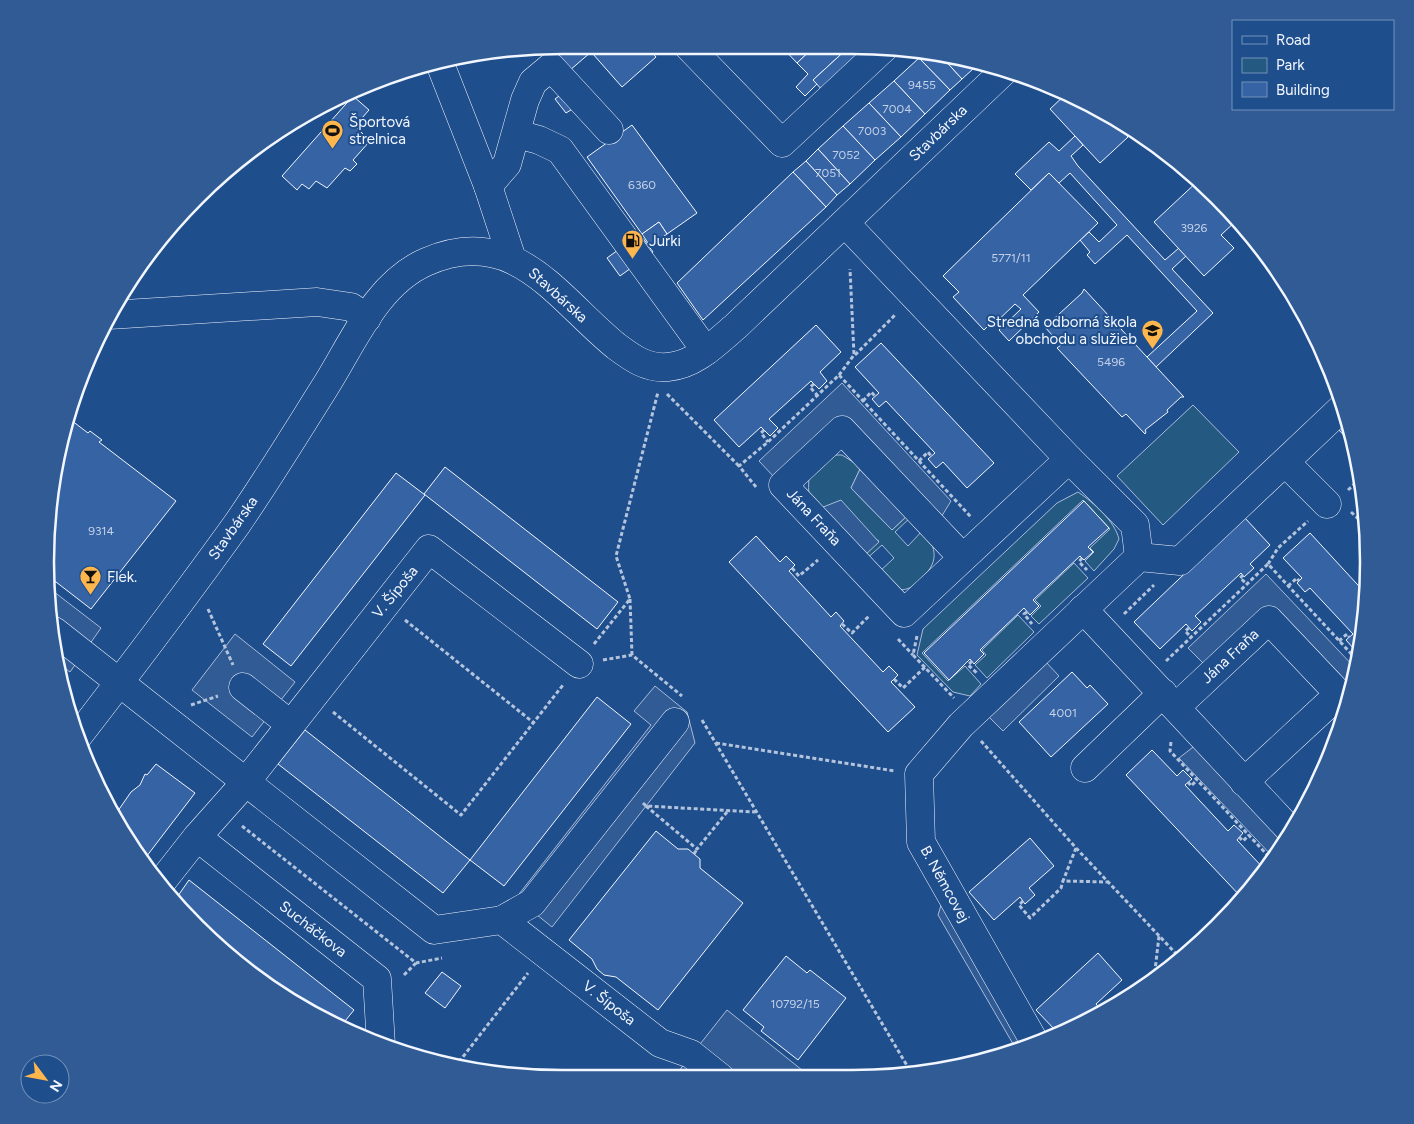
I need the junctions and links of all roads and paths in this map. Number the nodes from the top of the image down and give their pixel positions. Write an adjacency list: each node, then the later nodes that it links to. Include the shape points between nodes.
1 (696, 54): 2 (street, via 782,143)
2 (877, 55)
3 (441, 69): 7 (street)
4 (999, 76): 8 (street, Stavbárska)
5 (609, 130): 6 (street, via 551,67 533,82)
6 (517, 134): 7 (street, via 507,164); 13 (street, via 560,150)
7 (488, 186): 9 (street)
8 (845, 223): 13 (street, Stavbárska); 23 (street)
9 (512, 259): 12 (street, Stavbárska, via 491,252 471,251 428,261 397,280); 13 (street, Stavbárska, via 541,277 599,332 638,362 668,367 694,359)
10 (903, 307): 14 (path)
11 (118, 314): 12 (street, via 317,302 351,308)
12 (367, 318): 56 (street, Stavbárska, via 238,522)
13 (706, 351)
14 (854, 355)
15 (814, 384): 16 (path, via 810,387)
16 (817, 395)
17 (875, 396): 18 (path, via 871,392)
18 (863, 401)
19 (1337, 413): 25 (street)
20 (764, 430): 21 (path, via 761,434)
21 (768, 442)
22 (931, 456): 24 (path, via 928,452)
23 (1069, 459): 28 (street, via 1135,525); 30 (street, Jána Fraňa)
24 (919, 461)
25 (1286, 463): 27 (street); 31 (street)
26 (739, 466): 37 (path, via 659,386 616,556)
27 (1327, 504)
28 (1139, 557): 31 (street); 40 (street)
29 (820, 558): 32 (path, via 799,576)
30 (963, 558): 30 (street, Jána Fraňa, via 842,430 783,485 904,613)
31 (1180, 561): 42 (path)
32 (792, 568)
33 (1243, 575): 35 (path, via 1240,578)
34 (1299, 581): 36 (path, via 1297,578)
35 (1247, 584): 36 (path, via 1268,564); 47 (path)
36 (1288, 586): 49 (path)
37 (630, 598): 51 (path); 53 (path)
38 (385, 604): 53 (street, V. Šípoša, via 429,549); 62 (path); 63 (street, V. Šípoša)
39 (207, 606): 57 (path)
40 (1083, 609): 58 (street); 59 (street)
41 (873, 613): 43 (path, via 852,633)
42 (1121, 616)
43 (842, 624)
44 (1189, 628): 47 (path, via 1185,631)
45 (918, 631): 54 (path, via 913,655)
46 (59, 635): 56 (street)
47 (1191, 637): 52 (path)
48 (1350, 637): 49 (path, via 1347,634)
49 (1339, 642): 50 (path)
50 (1351, 654)
51 (632, 655)
52 (1165, 662)
53 (579, 664)
54 (924, 667): 55 (path, via 903,688); 59 (path)
55 (894, 678)
56 (120, 682): 60 (street); 64 (street, Stavbárska)
57 (244, 687): 60 (path); 63 (street)
58 (1169, 700): 66 (street, Jána Fraňa); 68 (path, via 1170,751); 71 (street); 71 (street, Jána Fraňa, via 1269,620 1339,694)
59 (959, 713): 67 (street); 80 (path)
60 (162, 714): 69 (street)
61 (675, 722): 72 (street)
62 (534, 723)
63 (290, 724): 69 (street, V. Šípoša)
64 (83, 729)
65 (715, 743): 67 (path)
66 (1085, 768)
67 (919, 774): 94 (street, B. Němcovej, via 921,842)
68 (1197, 780): 70 (path, via 1191,786); 77 (path)
69 (245, 782): 78 (street); 88 (street, via 434,930)
70 (1188, 782)
71 (1244, 782): 76 (street)
72 (623, 788): 73 (path); 88 (street, via 532,903)
73 (646, 806): 74 (path); 81 (path)
74 (727, 812): 75 (path); 81 (path)
75 (756, 812)
76 (1286, 825)
77 (1249, 835): 79 (path, via 1243,841); 83 (path)
78 (197, 837): 84 (street); 93 (street, Sucháčkova, via 376,979)
79 (1240, 837)
80 (1076, 848): 85 (path); 86 (path)
81 (697, 849): 82 (path)
82 (694, 854)
83 (1267, 855)
84 (165, 878)
85 (1063, 881): 86 (path); 87 (path, via 1061,888 1030,918 1019,905)
86 (1108, 882): 89 (path)
87 (1023, 901)
88 (502, 920): 96 (street, V. Šípoša, via 660,1043 691,1054)
89 (1159, 936): 90 (path); 92 (path)
90 (1176, 953)
91 (532, 968): 95 (path)
92 (1155, 969)
93 (380, 1036)
94 (1032, 1037)
95 (461, 1060)
96 (711, 1070)

